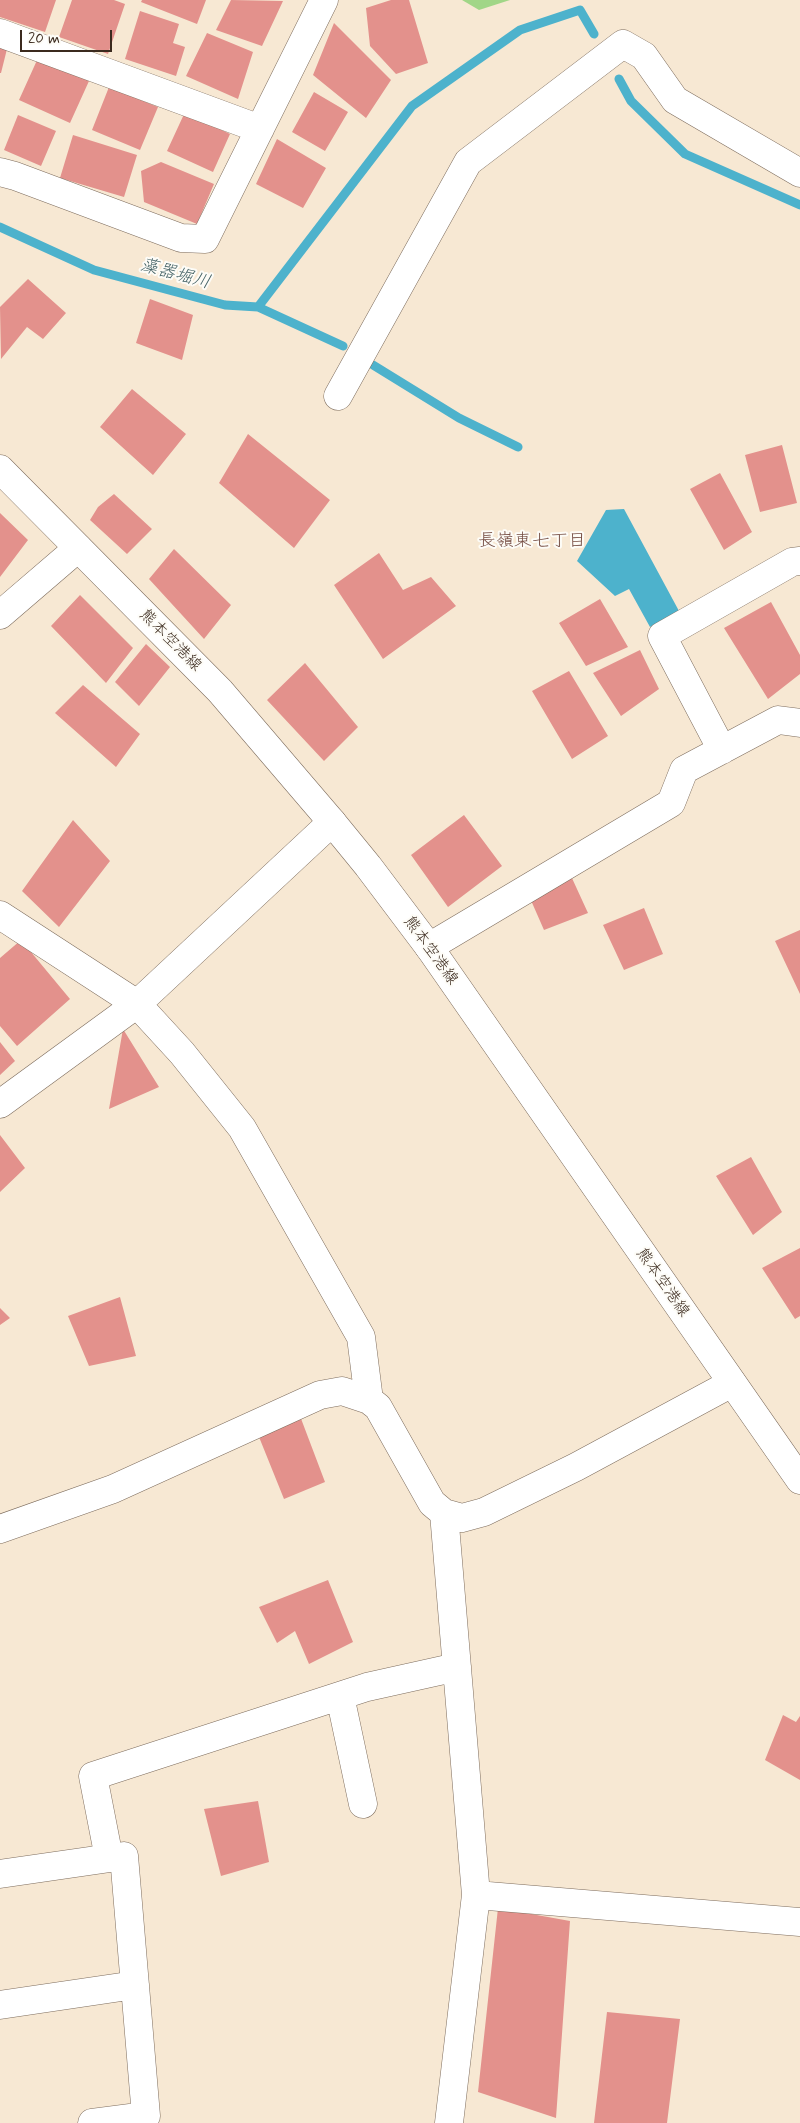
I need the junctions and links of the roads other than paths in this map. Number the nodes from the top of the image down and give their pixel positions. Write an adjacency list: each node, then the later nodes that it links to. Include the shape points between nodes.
1 (324, 0): 3 (street)
2 (0, 33): 3 (street)
3 (260, 129): 4 (street, via 205,239 181,238)
4 (0, 172)
5 (800, 173): 6 (street, via 675,100 644,56 623,44 468,162)
6 (338, 396)
7 (0, 469): 8 (street, 熊本空港線)
8 (78, 548): 10 (street); 13 (street, 熊本空港線, via 220,692)
9 (800, 561): 12 (street, via 792,562 662,636)
10 (0, 615)
11 (800, 723): 12 (street, via 778,720)
12 (722, 750): 15 (street, via 684,770 671,803)
13 (332, 822): 15 (street, 熊本空港線); 16 (street)
14 (0, 915): 16 (street)
15 (428, 947): 18 (street, 熊本空港線)
16 (137, 1004): 17 (street); 19 (street, via 182,1053 242,1128 361,1337)
17 (0, 1104)
18 (732, 1383): 20 (street, 熊本空港線); 21 (street, via 576,1467 484,1512 462,1518)
19 (368, 1400): 21 (street, via 378,1407 432,1503); 22 (street, via 342,1391 320,1396 113,1489)
20 (800, 1480)
21 (444, 1513): 23 (street)
22 (0, 1529)
23 (457, 1667): 24 (street); 28 (street)
24 (340, 1696): 25 (street); 26 (street, via 93,1776)
25 (363, 1804)
26 (108, 1858): 27 (street); 30 (street, via 124,1856)
27 (0, 1874)
28 (476, 1895): 29 (street); 33 (street)
29 (800, 1922)
30 (135, 1985): 31 (street); 32 (street, via 146,2116)
31 (0, 2005)
32 (92, 2123)
33 (449, 2123)

